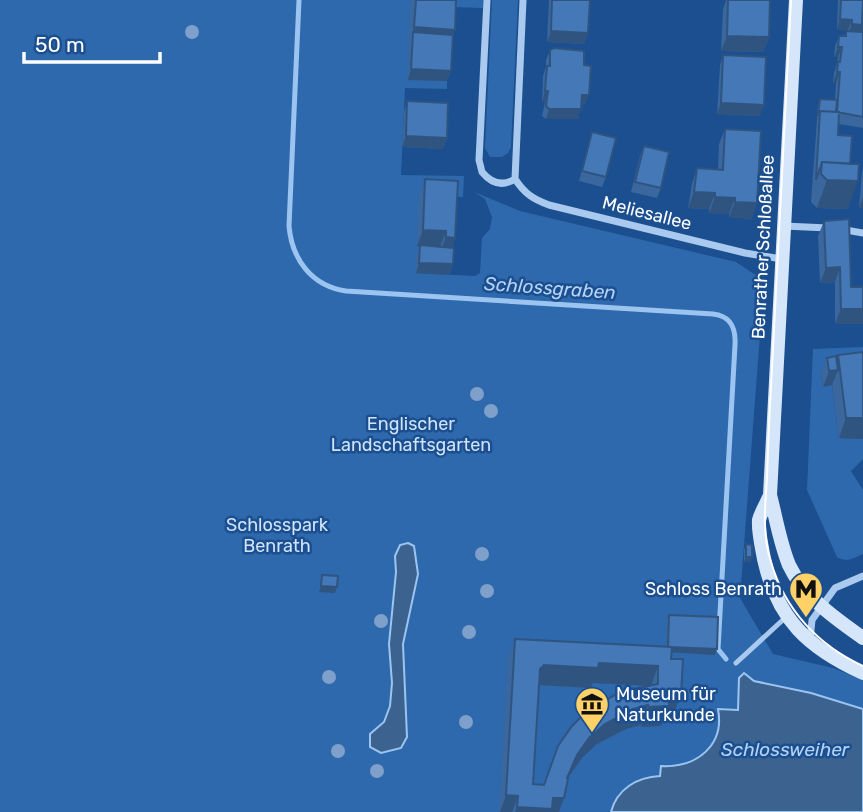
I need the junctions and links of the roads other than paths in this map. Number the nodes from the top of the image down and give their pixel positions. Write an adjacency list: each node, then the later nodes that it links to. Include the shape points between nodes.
1 (487, 0): 4 (street, via 479,160 482,172 498,184)
2 (523, 0): 4 (street)
3 (796, 0): 5 (main road, Benrather Schloßallee)
4 (515, 179): 7 (street, Meliesallee, via 530,197 549,205)
5 (783, 226): 6 (street); 7 (main road, Benrather Schloßallee)
6 (863, 233)
7 (782, 259): 8 (main road, Benrather Schloßallee)
8 (770, 495): 10 (main road, Benrather Schloßallee, via 790,567); 11 (main road, Benrather Schloßallee, via 759,520 761,545 771,586)
9 (863, 576): 10 (street, via 835,588)
10 (821, 605): 12 (main road, Benrather Schloßallee); 13 (street, via 812,620)
11 (786, 617): 13 (main road, Benrather Schloßallee); 14 (lane)
12 (863, 638)
13 (810, 641): 15 (main road, Benrather Schloßallee)
14 (736, 663)
15 (863, 674)

